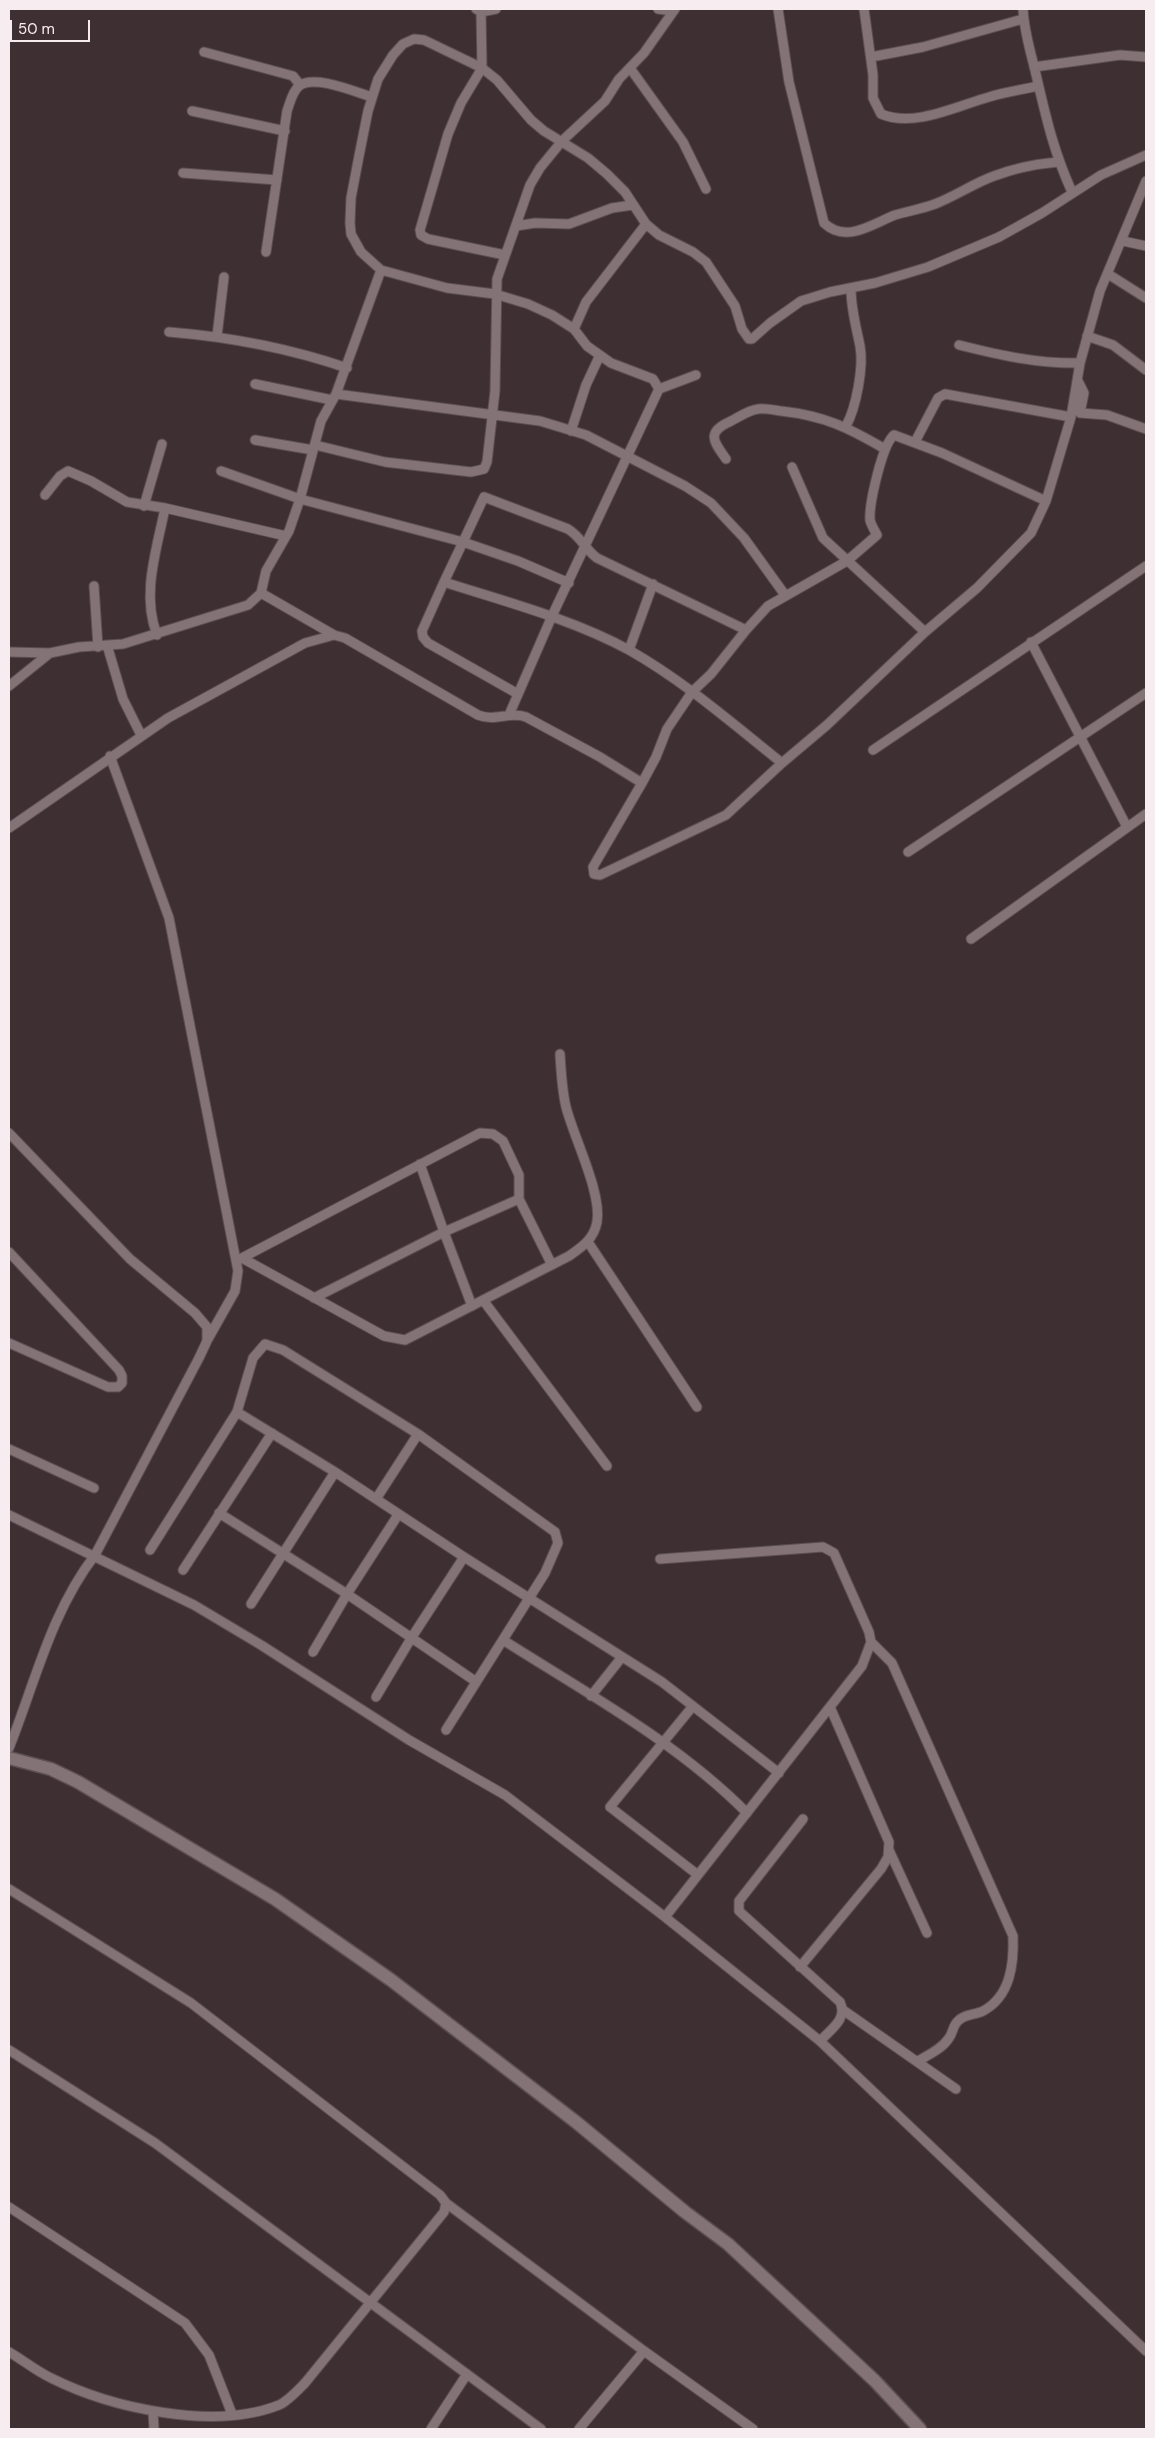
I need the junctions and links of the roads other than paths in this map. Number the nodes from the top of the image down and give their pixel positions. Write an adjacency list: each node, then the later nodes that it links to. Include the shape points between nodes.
1 (496, 9): 6 (street)
2 (658, 9): 7 (street)
3 (778, 9): 22 (street, via 788,82 824,222 832,231 870,228 896,215 932,205 996,175 1020,167)
4 (864, 9): 10 (street)
5 (1023, 9): 8 (street)
6 (479, 10): 13 (street)
7 (674, 10): 14 (street)
8 (1023, 19): 10 (street, via 923,47); 12 (street)
9 (204, 52): 15 (street, via 293,76)
10 (871, 56): 16 (street, via 873,98 881,114 890,118 927,114)
11 (1146, 57): 12 (street, via 1120,55)
12 (1034, 67): 16 (street)
13 (482, 68): 17 (street, via 424,40 414,39 403,44 393,55 378,79); 20 (street, via 544,131); 34 (street, via 461,103 448,134 420,230 428,239)
14 (630, 68): 20 (street, via 605,101); 26 (street, via 683,142)
15 (300, 85): 17 (street, via 325,83); 19 (street, via 287,112)
16 (1038, 86): 22 (street)
17 (372, 97): 35 (street, via 351,198 350,223 354,243)
18 (192, 111): 19 (street)
19 (285, 131): 24 (street)
20 (562, 141): 28 (street, via 607,174 625,192); 30 (street, via 530,185)
21 (1146, 154): 27 (street)
22 (1058, 162): 27 (street)
23 (182, 173): 24 (street)
24 (277, 180): 33 (street)
25 (1146, 181): 31 (street)
26 (706, 189)
27 (1072, 192): 38 (street, via 999,237 928,267)
28 (633, 206): 29 (street); 30 (street, via 612,208 569,224)
29 (646, 224): 38 (street, via 706,262 735,306 742,329 749,339 801,301); 41 (street, via 586,302)
30 (516, 226): 34 (street)
31 (1123, 241): 32 (street); 36 (street)
32 (1146, 246)
33 (266, 252)
34 (505, 255): 39 (street)
35 (381, 270): 39 (street, via 447,288); 48 (street)
36 (1108, 274): 40 (street); 44 (street)
37 (224, 277): 43 (street)
38 (851, 289): 57 (street, via 851,311 861,356 855,409)
39 (495, 294): 41 (street, via 528,304); 55 (street)
40 (1146, 298)
41 (574, 329): 46 (street, via 587,346)
42 (170, 332): 43 (street)
43 (217, 336): 48 (street)
44 (1088, 336): 47 (street); 49 (street, via 1113,345)
45 (959, 345): 47 (street, via 1024,360)
46 (600, 355): 53 (street, via 611,363 653,379); 59 (street)
47 (1080, 363): 51 (street)
48 (346, 368): 54 (street)
49 (1146, 370)
50 (696, 375): 53 (street)
51 (1078, 381): 56 (street); 58 (street, via 1084,393 1080,413 1107,415)
52 (255, 384): 54 (street)
53 (659, 390): 65 (street)
54 (334, 397): 55 (street); 63 (street, via 321,420)
55 (492, 414): 59 (street, via 540,421); 63 (street, via 488,462 478,472 385,462)
56 (1071, 417): 61 (street, via 945,394 938,398); 71 (street)
57 (846, 426): 64 (street); 66 (street, via 809,414 758,409 719,427 714,434 714,440)
58 (1146, 429)
59 (571, 431): 65 (street)
60 (255, 440): 63 (street)
61 (914, 442): 64 (street, via 894,435); 71 (street)
62 (162, 444): 72 (street)
63 (314, 448): 70 (street)
64 (885, 449): 77 (street, via 876,479 870,521 876,535)
65 (627, 456): 76 (street); 84 (street, via 711,503 744,538)
66 (726, 459)
67 (792, 467): 77 (street, via 823,538)
68 (221, 471): 70 (street)
69 (45, 495): 72 (street, via 68,471 91,481 118,499)
70 (300, 499): 74 (street); 75 (street)
71 (1046, 502): 87 (street, via 1031,534)
72 (144, 506): 73 (street)
73 (166, 508): 74 (street); 88 (street, via 151,582 151,612)
74 (286, 536): 83 (street, via 266,571)
75 (463, 542): 76 (street, via 484,497 568,529 577,534); 79 (street); 80 (street)
76 (585, 549): 80 (street); 81 (street, via 597,558)
77 (847, 561): 84 (street); 87 (street)
78 (1146, 566): 90 (street)
79 (444, 582): 85 (street); 98 (street, via 422,637)
80 (569, 583): 85 (street)
81 (653, 584): 86 (street); 92 (street)
82 (94, 586): 91 (street)
83 (261, 594): 88 (street, via 248,605); 89 (street)
84 (785, 595): 86 (street, via 768,606)
85 (552, 616): 92 (street); 98 (street)
86 (746, 630): 96 (street)
87 (925, 632): 104 (street)
88 (157, 634): 91 (street)
89 (334, 635): 99 (street, via 345,638 478,715 498,719); 100 (street, via 305,643)
90 (1031, 642): 101 (street); 102 (street)
91 (102, 646): 94 (street); 100 (street)
92 (629, 650): 96 (street)
93 (9, 652): 94 (street)
94 (50, 653): 95 (street)
95 (9, 686)
96 (692, 692): 104 (street); 105 (street, via 667,729)
97 (1146, 693): 101 (street)
98 (518, 694): 99 (street)
99 (509, 715): 105 (street, via 526,717)
100 (141, 736): 103 (street)
101 (1081, 737): 107 (street); 109 (street)
102 (873, 750)
103 (110, 756): 108 (street); 118 (street, via 169,918)
104 (782, 762): 105 (street, via 726,815 609,871 594,874 593,867)
105 (642, 783)
106 (1146, 814): 107 (street)
107 (1127, 827): 110 (street)
108 (9, 828)
109 (908, 852)
110 (971, 939)
111 (560, 1054): 116 (street, via 566,1108 598,1206 597,1223)
112 (9, 1133): 123 (street, via 130,1259 195,1313 207,1327)
113 (420, 1164): 114 (street, via 480,1132 494,1134 503,1141 519,1175); 115 (street); 118 (street)
114 (519, 1200): 115 (street); 119 (street)
115 (444, 1232): 120 (street); 122 (street)
116 (588, 1242): 119 (street); 125 (street)
117 (9, 1252): 124 (street, via 119,1370 122,1383 118,1387 108,1387)
118 (239, 1259): 120 (street); 123 (street, via 235,1291)
119 (552, 1265): 121 (street)
120 (314, 1298): 122 (street, via 396,1340 405,1340)
121 (483, 1300): 122 (street); 130 (street)
122 (472, 1306)
123 (207, 1341): 139 (street)
124 (9, 1343)
125 (697, 1407)
126 (238, 1412): 127 (street); 128 (street, via 252,1358 265,1344 283,1350); 137 (street)
127 (272, 1433): 131 (street); 134 (street)
128 (418, 1434): 133 (street); 144 (street, via 555,1532 558,1543 546,1572)
129 (9, 1448): 132 (street)
130 (607, 1466)
131 (335, 1472): 133 (street); 138 (street)
132 (94, 1488)
133 (376, 1499): 135 (street)
134 (218, 1513): 138 (street); 142 (street)
135 (398, 1514): 140 (street); 143 (street)
136 (9, 1515): 139 (street)
137 (150, 1550)
138 (283, 1553): 143 (street); 145 (street)
139 (95, 1555): 158 (street, via 76,1579 62,1608); 166 (street, via 194,1605 409,1740 505,1795)
140 (464, 1557): 144 (street); 146 (street)
141 (660, 1558): 148 (street, via 823,1547 834,1553)
142 (183, 1570)
143 (347, 1594): 146 (street); 149 (street)
144 (529, 1598): 147 (street); 150 (street)
145 (251, 1604)
146 (412, 1637): 151 (street); 153 (street)
147 (503, 1640): 151 (street); 152 (street)
148 (871, 1642): 155 (street, via 862,1666); 172 (street, via 892,1663 1013,1936 1014,1958 1008,1983 1000,1996 985,2010 957,2022 950,2038)
149 (312, 1652)
150 (622, 1657): 152 (street); 154 (street)
151 (475, 1681): 156 (street)
152 (591, 1696): 157 (street)
153 (376, 1697)
154 (693, 1706): 157 (street); 160 (street)
155 (830, 1707): 160 (street); 163 (street, via 889,1842)
156 (446, 1730)
157 (661, 1743): 161 (street); 164 (street, via 610,1807)
158 (9, 1748)
159 (9, 1758): 188 (street, via 50,1769 78,1782 275,1899 391,1980 728,2244 875,2382)
160 (779, 1773): 161 (street)
161 (747, 1813): 164 (street)
162 (803, 1819): 168 (street, via 739,1900 738,1907)
163 (889, 1850): 167 (street); 168 (street, via 881,1869)
164 (698, 1875): 166 (street)
165 (9, 1889): 174 (street, via 191,2003 440,2195)
166 (665, 1917): 170 (street)
167 (927, 1933)
168 (800, 1967): 169 (street, via 840,2002)
169 (844, 2010): 170 (street, via 842,2018); 172 (street)
170 (820, 2041): 177 (street)
171 (9, 2050): 176 (street, via 155,2143)
172 (918, 2062): 173 (street)
173 (956, 2089)
174 (446, 2203): 176 (street, via 444,2212); 179 (street)
175 (9, 2207): 182 (street, via 185,2324 209,2355)
176 (369, 2303): 180 (street); 182 (street, via 305,2383 281,2405)
177 (1146, 2351)
178 (9, 2352): 181 (street, via 50,2378 83,2392)
179 (644, 2352): 186 (street); 187 (street)
180 (467, 2374): 184 (street); 185 (street)
181 (153, 2412): 182 (street); 183 (street)
182 (232, 2414)
183 (154, 2429)
184 (431, 2429)
185 (542, 2429)
186 (579, 2429)
187 (753, 2429)
188 (920, 2429)

